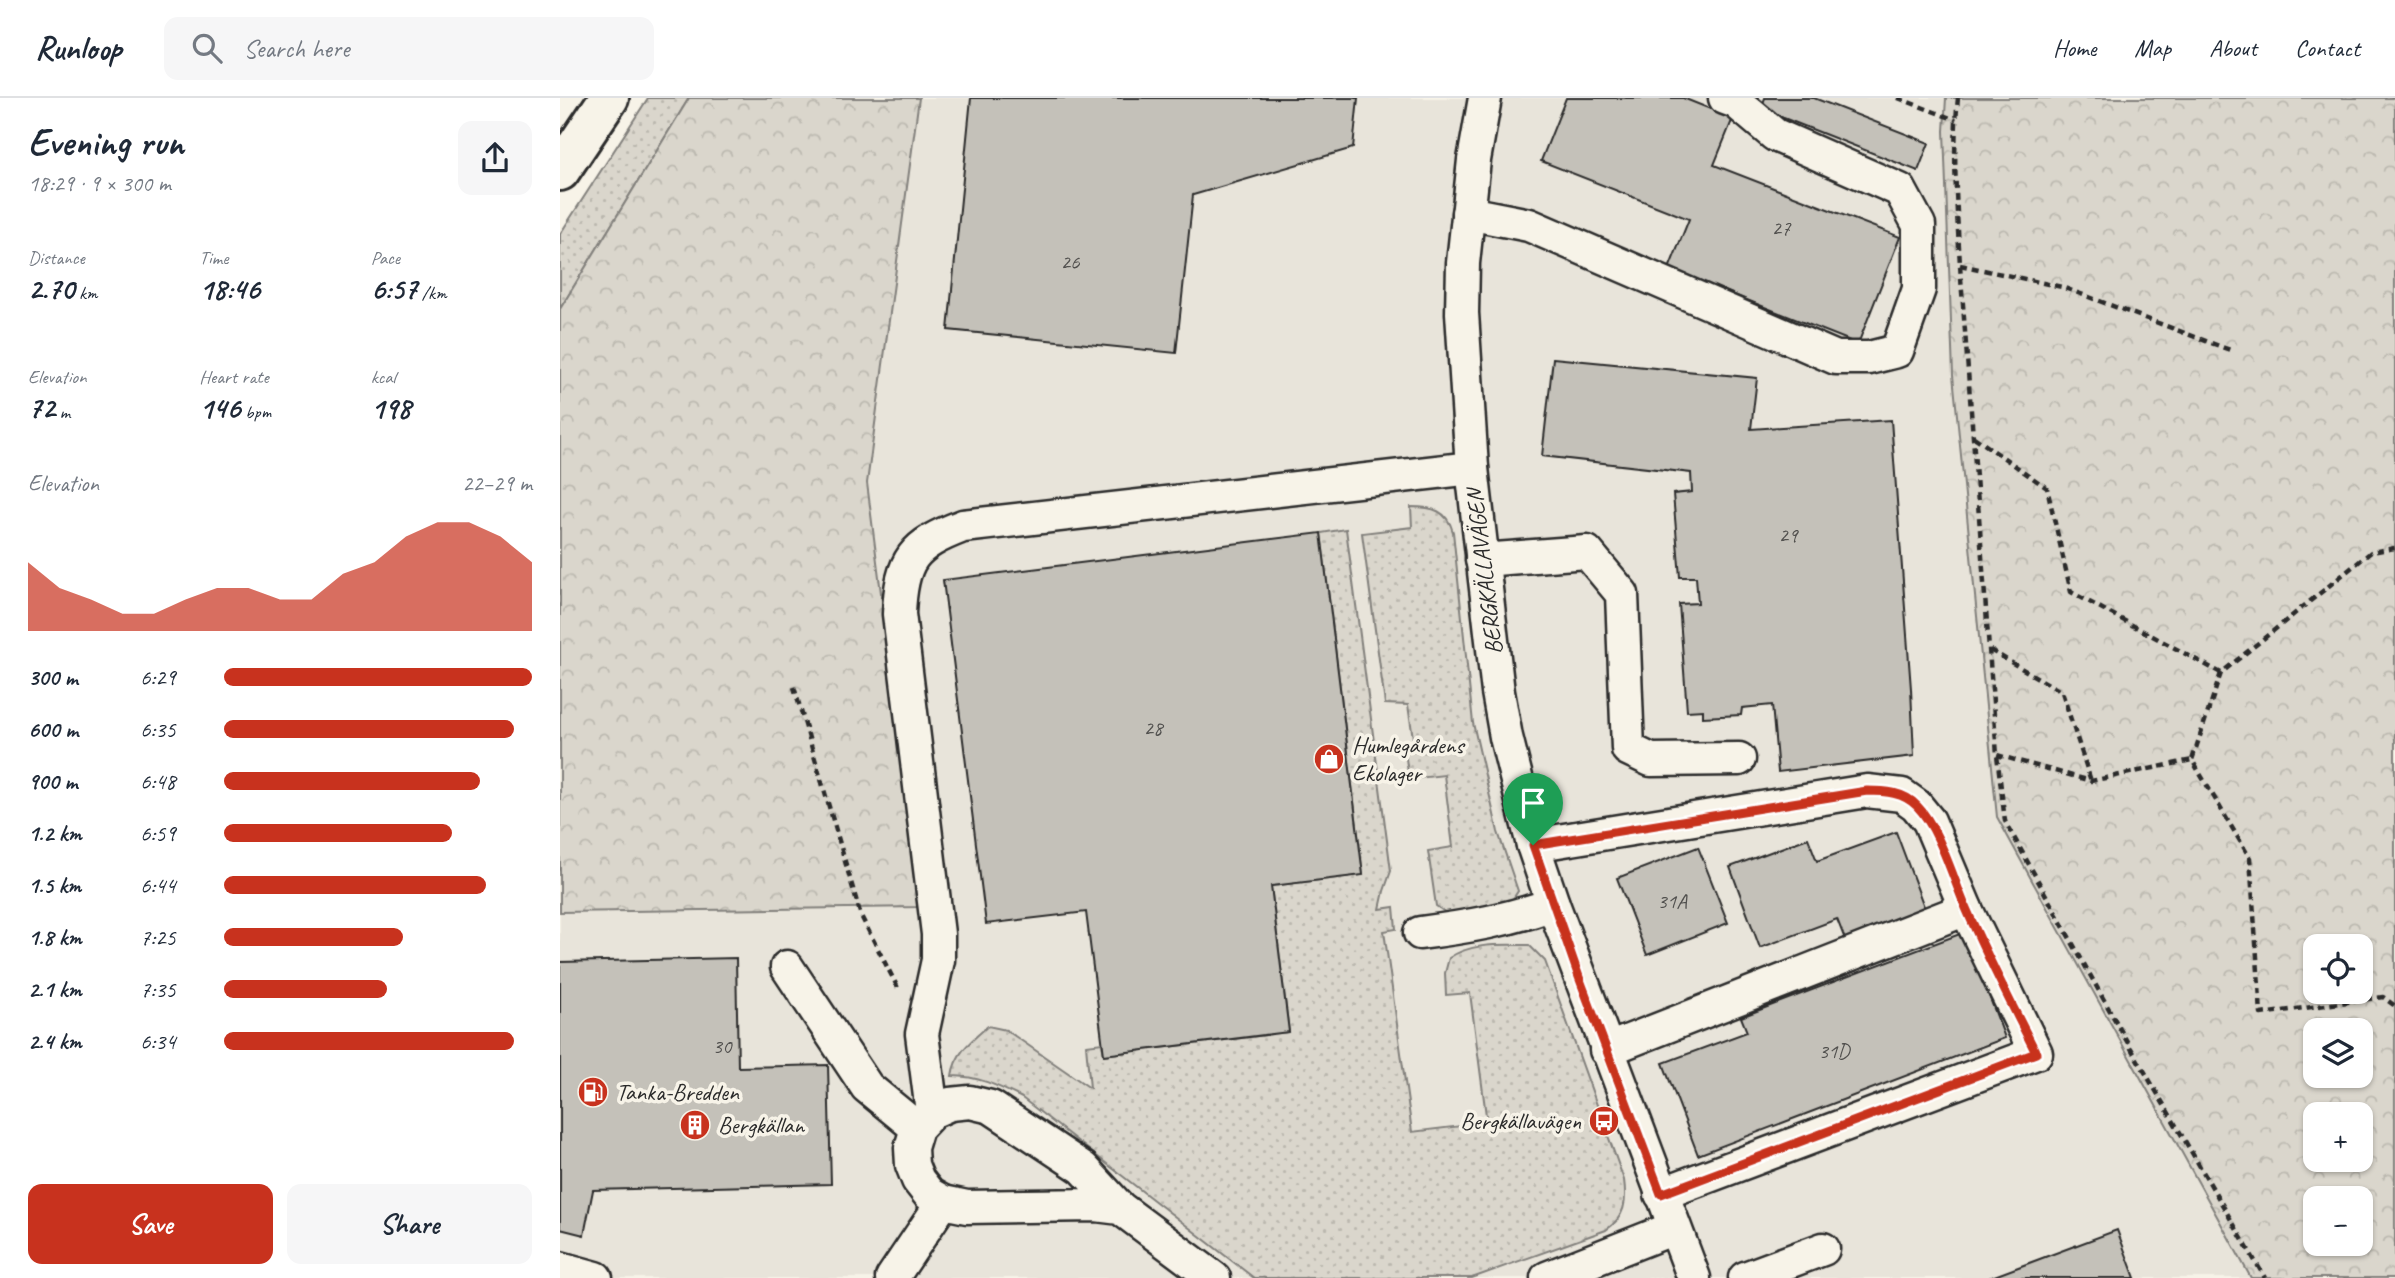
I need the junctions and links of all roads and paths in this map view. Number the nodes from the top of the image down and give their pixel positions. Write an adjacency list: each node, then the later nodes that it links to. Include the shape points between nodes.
1 (609, 98): 7 (highway)
2 (1485, 98): 8 (street, BERGKÄLLAVÄGEN)
3 (1726, 98): 8 (street, via 1775,135 1900,190 1919,225 1919,289 1896,351 1869,358 1836,358 1529,225)
4 (1898, 98): 6 (path)
5 (1958, 98): 6 (path)
6 (1956, 120): 9 (path)
7 (560, 171)
8 (1468, 213): 12 (street, BERGKÄLLAVÄGEN, via 1462,313)
9 (1960, 265): 10 (path, via 2062,287); 11 (path)
10 (2230, 350)
11 (1974, 437): 15 (path); 16 (path, via 2048,488 2071,592)
12 (1472, 468): 14 (street, BERGKÄLLAVÄGEN); 28 (street, via 963,526 933,537 911,557 900,585 900,614 938,934 938,961)
13 (2395, 548): 16 (path, via 2371,552)
14 (1482, 560): 19 (street, via 1587,552 1622,594 1628,749 1651,760); 22 (street, BERGKÄLLAVÄGEN, via 1506,737)
15 (1990, 649): 18 (path); 21 (path, via 2062,692)
16 (2221, 673): 20 (path)
17 (793, 687): 28 (path, via 861,916)
18 (1997, 755): 21 (path); 43 (path, via 2006,821)
19 (1739, 759)
20 (2192, 760): 21 (path); 27 (path, via 2250,858 2262,1013 2383,997)
21 (2091, 781)
22 (1533, 845): 23 (street, BERGKÄLLAVÄGEN); 24 (street, via 1883,791 1902,795 1929,821)
23 (1553, 904): 25 (street, via 1479,926); 29 (street, BERGKÄLLAVÄGEN)
24 (1966, 909): 29 (street); 31 (street, via 2036,1053)
25 (1420, 933)
26 (787, 967): 30 (street, via 867,1087)
27 (2395, 1006)
28 (922, 1034): 30 (street)
29 (1606, 1050): 31 (street, BERGKÄLLAVÄGEN)
30 (925, 1120): 32 (street, via 911,1148 912,1165 918,1181); 33 (street, via 950,1104 990,1107 1083,1168)
31 (1661, 1194): 34 (street, BERGKÄLLAVÄGEN)
32 (943, 1202): 33 (street, via 967,1207); 40 (street)
33 (1121, 1208): 38 (street)
34 (1674, 1228): 37 (street); 41 (street, BERGKÄLLAVÄGEN)
35 (1823, 1249): 42 (street)
36 (560, 1268): 39 (street)
37 (1563, 1275)
38 (1212, 1277)
39 (596, 1278)
40 (892, 1278)
41 (1694, 1278)
42 (1745, 1278)
43 (2265, 1278)

